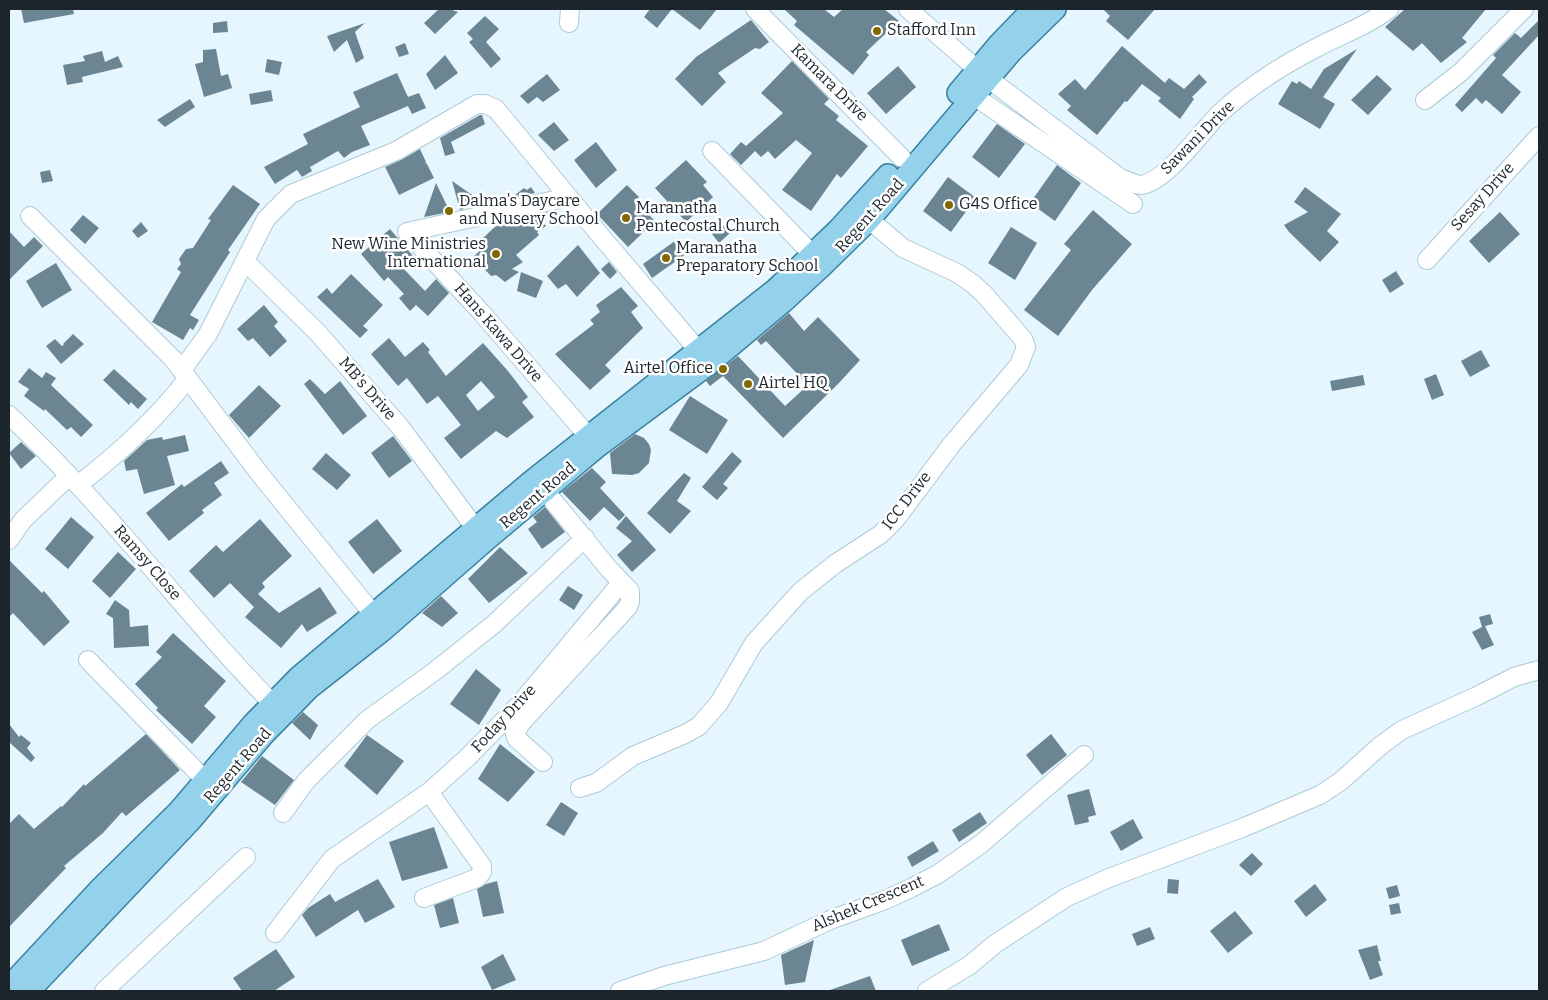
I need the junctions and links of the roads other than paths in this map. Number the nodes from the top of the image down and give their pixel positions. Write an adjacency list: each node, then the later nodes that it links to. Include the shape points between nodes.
1 (755, 9): 12 (street, Kamara Drive)
2 (908, 9): 7 (street, Sawani Drive)
3 (1033, 9): 7 (main road, Regent Road, via 1000,43)
4 (1055, 9): 7 (main road, Regent Road)
5 (1389, 9): 7 (street, Sawani Drive, via 1269,74 1218,115 1156,180 1140,185 1120,178)
6 (1524, 9): 9 (street, via 1461,72)
7 (983, 74): 8 (main road, Regent Road); 12 (main road, Regent Road)
8 (974, 96): 14 (street); 15 (main road, Regent Road)
9 (1426, 100)
10 (1539, 136): 18 (street, Sesay Drive)
11 (712, 151): 17 (street)
12 (902, 158): 15 (main road, Regent Road)
13 (555, 200): 24 (street, Hans Kawa Drive, via 407,232 482,312)
14 (1133, 204)
15 (864, 215): 17 (main road, Regent Road); 20 (main road, Regent Road, via 824,265); 38 (street, ICC Drive, via 903,248 957,273 984,294 1023,340 1026,347 1019,365 952,444 895,520 881,534 800,592 768,626 754,643 719,703 699,726 633,756 596,783)
16 (30, 216): 22 (street)
17 (813, 254): 20 (main road, Regent Road)
18 (1427, 260)
19 (245, 261): 21 (street, via 266,218 290,194 396,151 476,104 485,104 496,109); 22 (street); 27 (street, MB's Drive, via 318,334 401,428)
20 (767, 305): 21 (main road, Regent Road); 26 (main road, Regent Road, via 710,363)
21 (698, 350): 24 (main road, Regent Road)
22 (185, 374): 25 (street, via 176,394 141,431 105,464); 31 (street)
23 (9, 415): 25 (street, Ramsy Close)
24 (588, 436): 26 (main road, Regent Road)
25 (74, 481): 29 (street, via 23,520); 34 (street, Ramsy Close)
26 (540, 485): 27 (main road, Regent Road); 28 (street); 31 (main road, Regent Road, via 486,538)
27 (476, 529): 31 (main road, Regent Road)
28 (585, 538): 30 (street); 40 (street, via 494,624 366,720 306,781)
29 (9, 540)
30 (621, 583): 36 (street, via 630,591 628,607 515,733 516,738); 39 (street, Foday Drive, via 519,705)
31 (378, 622): 34 (main road, Regent Road, via 299,677)
32 (88, 660): 37 (street)
33 (1539, 670): 50 (street, via 1514,677 1402,730 1320,795 1109,878 1067,898)
34 (278, 709): 37 (main road, Regent Road, via 229,752); 42 (main road, Regent Road, via 191,820)
35 (1084, 755): 49 (street, Alshek Crescent, via 981,844 938,874 911,888 764,951 664,976)
36 (543, 762)
37 (206, 781): 42 (main road, Regent Road)
38 (580, 788)
39 (429, 792): 43 (street, via 482,866 482,872 477,878); 45 (street, Foday Drive, via 332,859)
40 (283, 813)
41 (246, 857): 48 (street)
42 (139, 863): 44 (main road, Regent Road)
43 (424, 898)
44 (97, 905): 46 (main road, Regent Road); 47 (main road, Regent Road)
45 (275, 933)
46 (9, 987)
47 (29, 991)
48 (104, 991)
49 (620, 991)
50 (928, 991)

